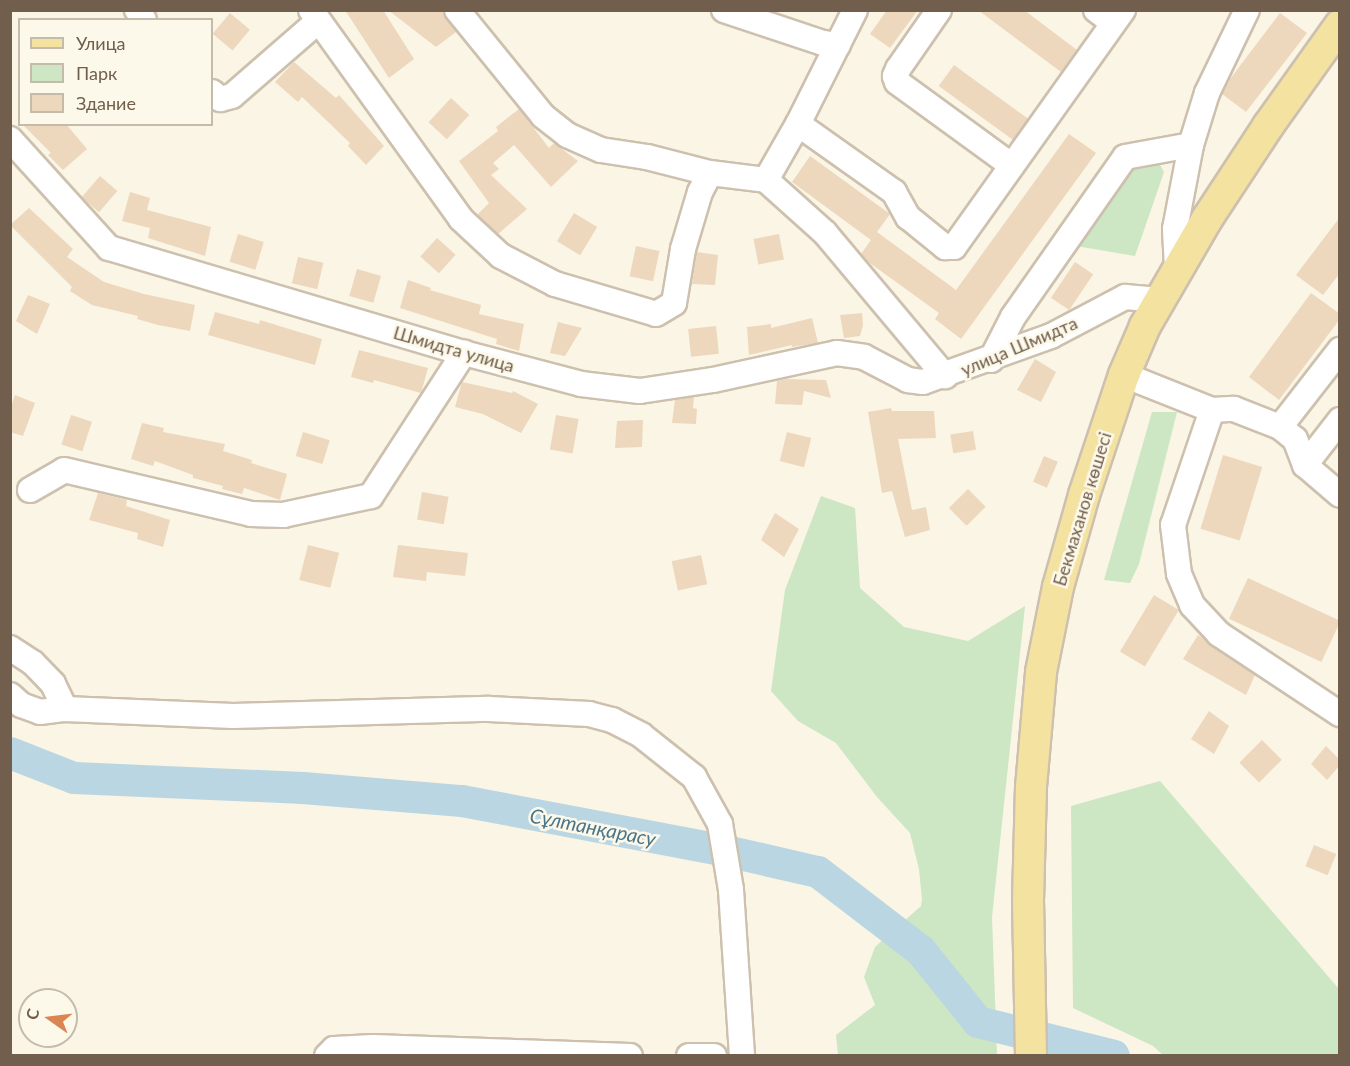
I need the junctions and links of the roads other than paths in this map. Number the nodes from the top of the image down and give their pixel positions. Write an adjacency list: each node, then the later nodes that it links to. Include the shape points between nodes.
1 (457, 10): 17 (street, via 543,116 567,135 601,150)
2 (724, 10): 11 (street)
3 (855, 10): 11 (street)
4 (939, 10): 16 (street, via 898,69 897,82)
5 (1247, 10): 15 (street, via 1207,93)
6 (1329, 10): 9 (street)
7 (1110, 15): 16 (street)
8 (314, 16): 12 (street, via 232,96 220,99); 17 (street, via 461,219 501,256 555,284 656,314 674,303 683,249 700,192)
9 (1340, 20)
10 (1340, 25): 19 (main road, Бекмаханов көшесі, via 1268,126)
11 (838, 45): 13 (street)
12 (213, 93)
13 (798, 124): 16 (street, via 894,192 908,217 945,248 954,247); 18 (street)
14 (10, 139): 22 (street, Шмидта улица, via 109,248)
15 (1191, 145): 19 (street, via 1175,229); 23 (street, via 1125,157 1013,317)
16 (1012, 166)
17 (710, 173): 18 (street)
18 (766, 180): 25 (street, via 825,233)
19 (1177, 268): 20 (main road, Бекмаханов көшесі)
20 (1160, 300): 23 (street, улица Шмидта, via 1125,297 1051,336); 24 (main road, Бекмаханов көшесі)
21 (1340, 350): 28 (street)
22 (464, 353): 25 (street, Шмидта улица, via 581,384 640,391 713,380 837,353 864,357 908,380 923,382); 30 (street, via 371,496 284,515 251,514 64,470)
23 (991, 360): 25 (street, улица Шмидта)
24 (1124, 375): 26 (street); 41 (main road, Бекмаханов көшесі, via 1074,529 1041,672 1031,787)
25 (945, 376)
26 (1212, 410): 28 (street, via 1234,408); 35 (street, via 1173,525 1179,574 1192,605 1219,634)
27 (1340, 420): 29 (street)
28 (1280, 427): 29 (street, via 1295,439)
29 (1305, 465): 31 (street)
30 (30, 490)
31 (1340, 495)
32 (10, 648): 34 (street, via 33,663 53,684)
33 (10, 695): 34 (street, via 21,705 40,711)
34 (65, 709): 40 (street, via 233,716 489,709 589,714 612,720 641,735 694,777 720,824 731,890)
35 (1340, 714)
36 (327, 1056): 37 (street, via 334,1049 373,1047)
37 (630, 1056)
38 (689, 1056): 39 (street)
39 (714, 1056)
40 (742, 1056)
41 (1031, 1056)

